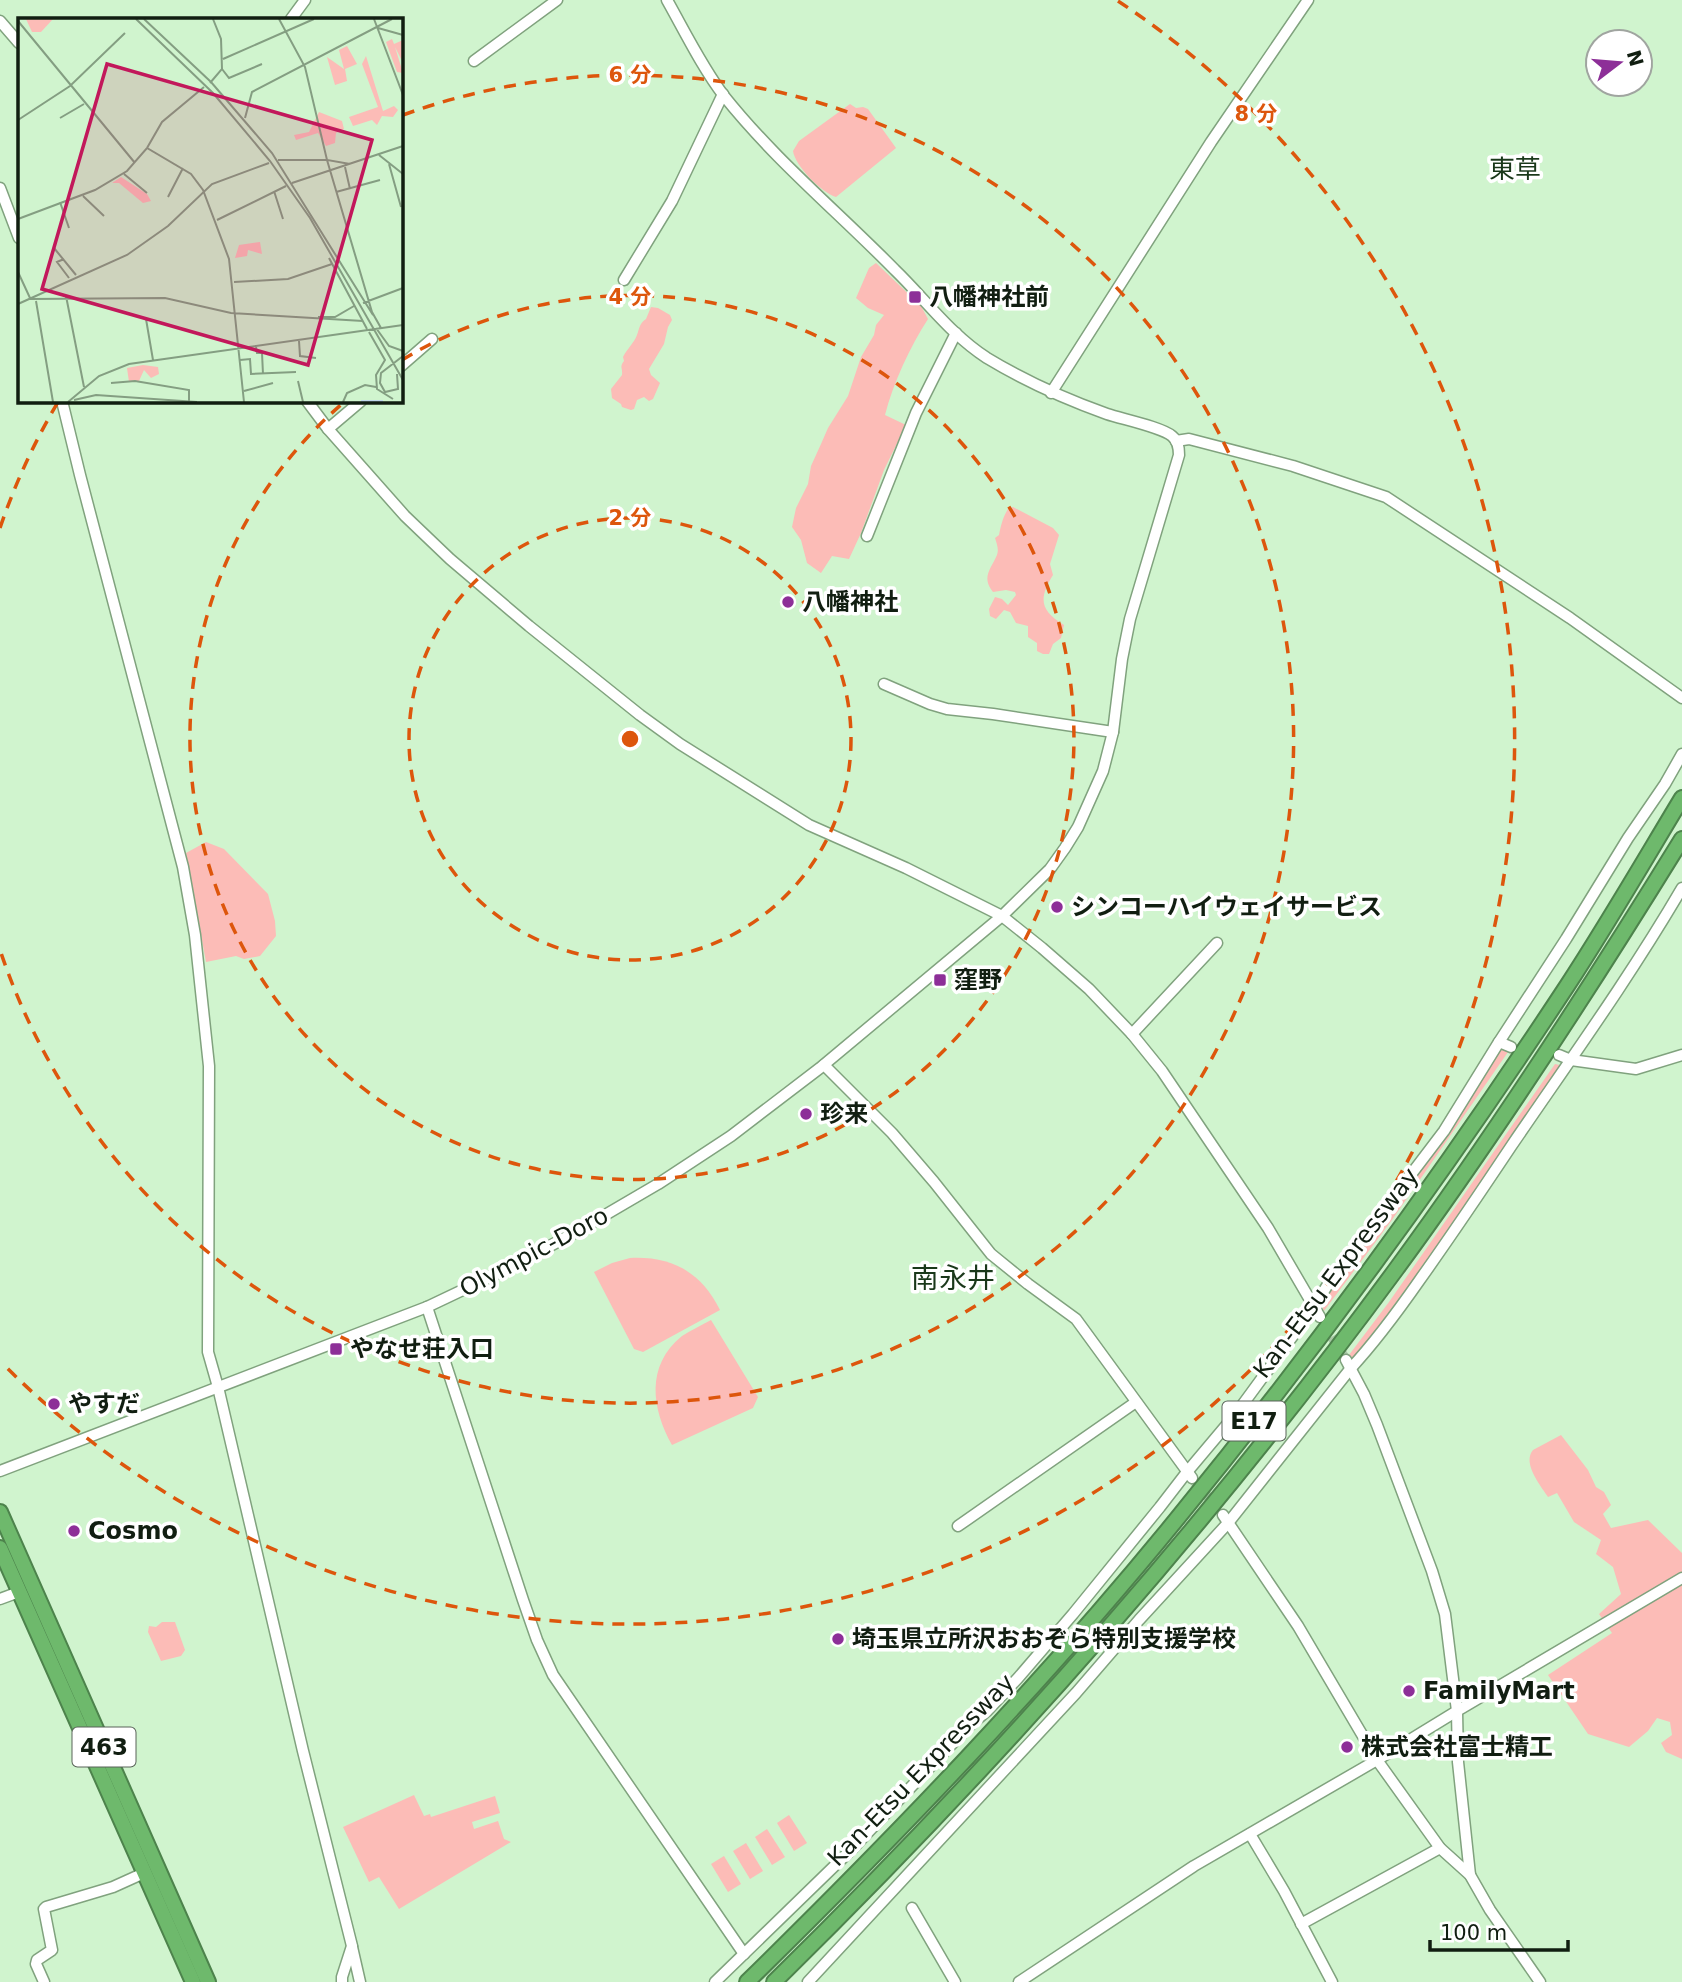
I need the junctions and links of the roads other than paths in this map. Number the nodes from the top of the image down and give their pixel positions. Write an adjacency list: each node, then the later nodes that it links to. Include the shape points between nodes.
1 (305, 0): 5 (street)
2 (557, 0): 8 (street)
3 (667, 0): 9 (street)
4 (1308, 0): 16 (street)
5 (292, 18)
6 (0, 22): 7 (street)
7 (18, 42)
8 (474, 61)
9 (723, 94): 12 (street, via 672,201); 13 (street, via 771,149)
10 (0, 188): 11 (street)
11 (18, 235)
12 (624, 280)
13 (956, 333): 16 (street, via 1004,369); 22 (street, via 916,413)
14 (432, 339): 15 (street)
15 (402, 365)
16 (1051, 393): 21 (street, via 1166,432)
17 (62, 402): 42 (street, via 183,867 195,935 209,1066 208,1352)
18 (308, 402): 20 (street)
19 (359, 402): 20 (street)
20 (328, 429): 30 (street, via 450,559 680,744 809,825)
21 (1176, 441): 24 (street, via 1189,439 1293,466 1386,497); 25 (street, Olympic-Doro, via 1179,455 1127,630)
22 (867, 536)
23 (884, 684): 25 (street, via 947,709)
24 (1682, 698)
25 (1113, 732): 30 (street, Olympic-Doro, via 1097,787 1078,827 1049,869)
26 (1682, 754): 33 (street)
27 (1682, 798): 69 (highway, Kan-Etsu Expressway / E17, via 1567,985 1466,1135 1235,1446 1015,1706)
28 (1682, 839): 70 (highway, Kan-Etsu Expressway / E17, via 1489,1137 1399,1266 1266,1439 1083,1658 905,1852)
29 (1682, 888): 37 (street)
30 (1002, 916): 32 (street, via 1080,981); 38 (street, Olympic-Doro)
31 (1217, 943): 32 (street)
32 (1132, 1034): 40 (street, via 1239,1182)
33 (1499, 1042): 34 (street); 40 (street, via 1444,1131 1330,1281)
34 (1511, 1047)
35 (1559, 1055): 37 (street)
36 (1682, 1055): 37 (street, via 1636,1069)
37 (1572, 1060): 41 (street, via 1409,1296 1364,1354)
38 (824, 1065): 39 (street, Olympic-Doro, via 731,1136 658,1184 576,1233); 43 (street, via 901,1143 991,1254 1076,1319)
39 (427, 1307): 42 (street, Olympic-Doro); 62 (street, via 523,1600 553,1675)
40 (1317, 1312): 45 (street)
41 (1348, 1364): 47 (street); 53 (street, via 1382,1436 1432,1571 1445,1614)
42 (218, 1387): 44 (street, Olympic-Doro); 61 (street)
43 (1136, 1402): 45 (street); 48 (street)
44 (0, 1471)
45 (1189, 1475): 62 (street, via 1018,1678)
46 (0, 1512): 65 (highway, 463)
47 (1226, 1519): 54 (street, via 1298,1626); 71 (street, via 1057,1713)
48 (958, 1526)
49 (0, 1548): 51 (highway, 463)
50 (1682, 1578): 53 (street)
51 (19, 1592): 52 (street); 57 (highway, 463)
52 (0, 1599)
53 (1457, 1711): 54 (street); 58 (street)
54 (1377, 1760): 55 (street); 56 (street)
55 (1250, 1833): 60 (street); 73 (street)
56 (1440, 1848): 58 (street); 60 (street)
57 (145, 1873): 63 (street, via 44,1909 52,1950 37,1960); 64 (highway, 463)
58 (1470, 1875): 75 (street)
59 (912, 1908): 72 (street)
60 (1301, 1924): 74 (street)
61 (352, 1946): 66 (street); 67 (street)
62 (744, 1954): 68 (street)
63 (44, 1982)
64 (193, 1982)
65 (208, 1982)
66 (342, 1982)
67 (360, 1982)
68 (715, 1982)
69 (747, 1982)
70 (774, 1982)
71 (808, 1982)
72 (956, 1982)
73 (1019, 1982)
74 (1332, 1982)
75 (1540, 1982)

